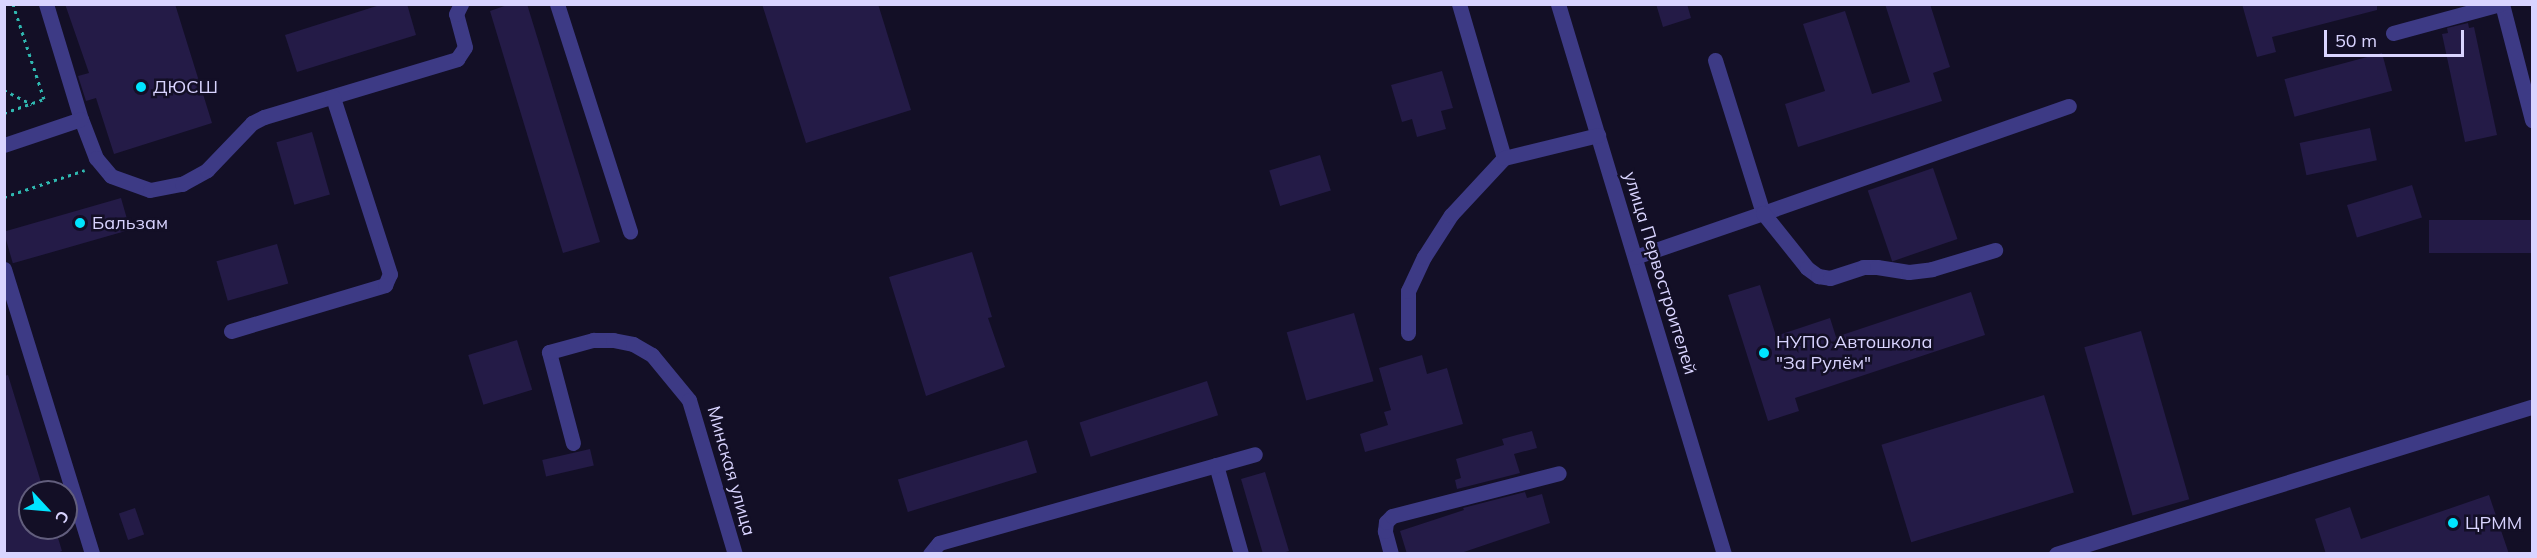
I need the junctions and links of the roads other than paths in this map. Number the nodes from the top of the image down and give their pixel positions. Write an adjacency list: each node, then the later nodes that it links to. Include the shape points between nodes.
1 (46, 4): 11 (street)
2 (461, 4): 9 (street, via 456,14 465,46 458,59)
3 (557, 4): 17 (street)
4 (1459, 4): 15 (street)
5 (1557, 4): 13 (street, улица Первостроителей)
6 (2501, 4): 7 (street); 12 (street)
7 (2393, 33)
8 (1715, 60): 16 (street)
9 (333, 97): 11 (street, via 252,123 207,170 182,184 150,190 111,176 96,158); 21 (street, via 390,274 385,285)
10 (2069, 106): 16 (street)
11 (81, 119): 14 (street)
12 (2532, 120)
13 (1598, 135): 15 (street); 19 (street, улица Первостроителей)
14 (4, 145)
15 (1504, 158): 22 (street, via 1451,215 1424,257 1408,291)
16 (1763, 213): 18 (street, via 1807,268 1830,278 1863,267 1909,272 1932,269); 19 (street)
17 (630, 232)
18 (1995, 250)
19 (1635, 257): 33 (street, улица Первостроителей)
20 (4, 269): 28 (street)
21 (231, 331)
22 (1408, 333)
23 (2532, 407): 34 (street)
24 (573, 443): 29 (street, Минская улица, via 549,352 593,340 613,340 633,344 652,355 689,400)
25 (1255, 454): 26 (street)
26 (1216, 465): 30 (street, via 939,543); 31 (street)
27 (1559, 473): 32 (street, via 1392,516 1385,531)
28 (92, 554)
29 (735, 554)
30 (930, 554)
31 (1241, 554)
32 (1391, 554)
33 (1724, 554)
34 (2056, 554)

